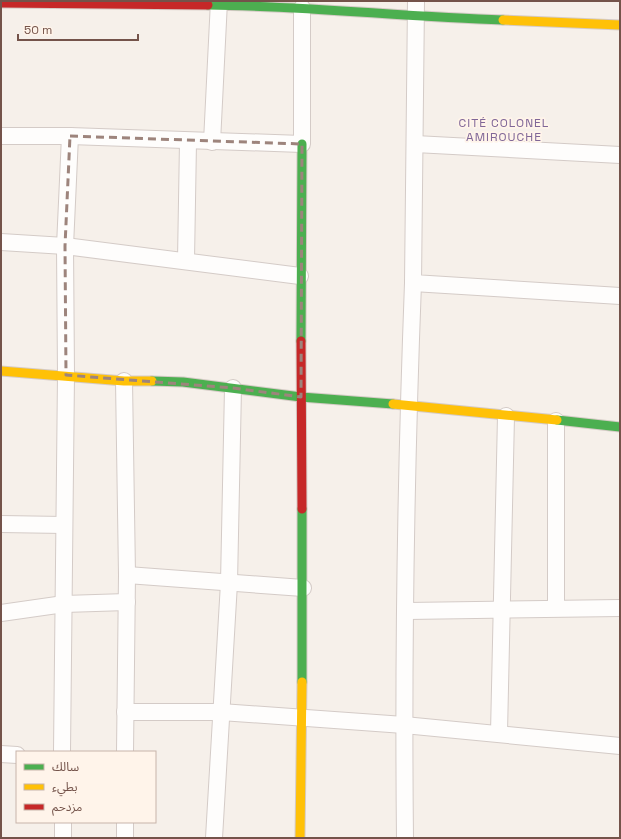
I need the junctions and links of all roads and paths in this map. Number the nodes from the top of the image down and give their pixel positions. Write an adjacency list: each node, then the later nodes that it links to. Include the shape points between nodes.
1 (1, 3): 2 (street)
2 (219, 3): 3 (street); 9 (street)
3 (302, 8): 4 (street); 10 (street)
4 (416, 9): 5 (street); 11 (street)
5 (620, 25)
6 (1, 136): 7 (street)
7 (70, 136): 8 (street); 14 (street)
8 (188, 142): 9 (street); 15 (street)
9 (212, 142): 10 (street)
10 (302, 144): 16 (street)
11 (415, 144): 12 (street); 17 (street)
12 (620, 155)
13 (1, 242): 14 (street)
14 (65, 246): 15 (street); 20 (street)
15 (186, 260): 16 (street)
16 (300, 276): 23 (street)
17 (413, 283): 18 (street); 24 (street)
18 (620, 296)
19 (1, 371): 20 (street)
20 (66, 375): 21 (street); 29 (street)
21 (124, 381): 22 (street, via 183,382); 30 (street)
22 (233, 388): 23 (street); 31 (street)
23 (301, 397): 24 (street); 32 (street)
24 (409, 405): 25 (street); 38 (street)
25 (506, 416): 26 (street); 37 (street)
26 (556, 421): 27 (street); 35 (street)
27 (620, 427)
28 (1, 524): 29 (street)
29 (64, 525): 34 (street)
30 (127, 575): 31 (street); 33 (street)
31 (229, 583): 32 (street); 41 (street)
32 (303, 588): 42 (street)
33 (126, 602): 34 (street); 40 (street)
34 (64, 604): 39 (street); 46 (street)
35 (556, 608): 36 (street); 37 (street)
36 (620, 608)
37 (502, 609): 38 (street); 44 (street)
38 (407, 611): 43 (street)
39 (1, 613)
40 (125, 712): 41 (street); 47 (street)
41 (221, 712): 42 (street); 54 (street)
42 (302, 718): 43 (street); 55 (street)
43 (404, 725): 44 (street); 56 (street)
44 (499, 733): 45 (street)
45 (620, 746)
46 (62, 751)
47 (125, 751)
48 (1, 754): 49 (street)
49 (16, 755)
50 (62, 823): 52 (street)
51 (125, 823): 53 (street)
52 (63, 838)
53 (125, 838)
54 (214, 838)
55 (300, 838)
56 (405, 838)

